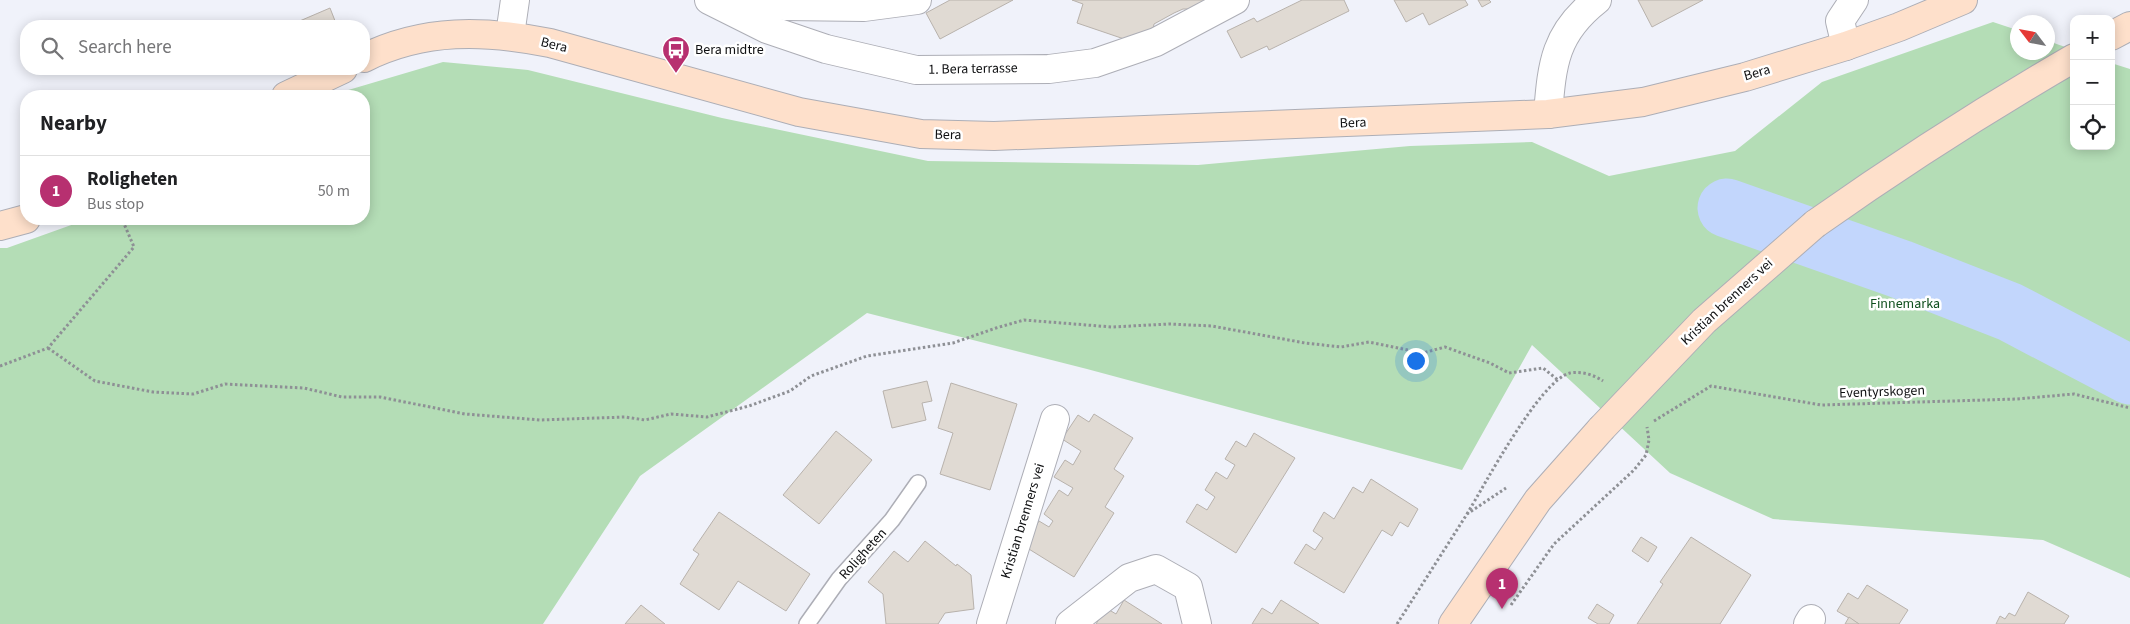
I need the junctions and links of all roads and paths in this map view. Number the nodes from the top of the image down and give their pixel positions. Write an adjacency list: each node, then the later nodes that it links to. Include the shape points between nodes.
1 (515, 0): 10 (street)
2 (709, 0): 3 (street, via 854,7); 4 (street, 1. Bera terrasse, via 767,29 826,49 916,70 1050,69 1096,62 1156,42)
3 (917, 0)
4 (1235, 0)
5 (1597, 0): 16 (street, via 1581,13 1559,44 1551,73)
6 (1854, 0): 11 (street, via 1840,21)
7 (1962, 0): 11 (street, Bera)
8 (2130, 26): 9 (street)
9 (2115, 34)
10 (510, 35): 12 (street, Bera, via 462,33 423,38); 16 (street, Bera, via 550,43 799,112 921,134 994,136)
11 (1846, 46): 16 (street, Bera, via 1745,77 1643,102)
12 (370, 56)
13 (2071, 60): 33 (street, Kristian brenners vei, bridge, via 1902,163 1816,224 1704,321 1601,428 1538,500)
14 (330, 75): 15 (street)
15 (299, 90)
16 (1548, 114)
17 (20, 221): 19 (street)
18 (125, 225): 20 (path, via 134,246)
19 (0, 226)
20 (48, 348): 21 (path); 22 (path, via 95,381 153,392 193,394 225,384 304,388 342,397 380,397 465,414 540,420 645,420 671,414 707,417 790,391 811,376 867,356 953,343 1024,320 1112,327 1212,326 1305,343 1341,347 1369,342 1423,353 1445,347 1509,373 1543,368)
21 (0, 366)
22 (1558, 380)
23 (2130, 408): 25 (path, Eventyrskogen, via 2074,394 2017,399 1821,405 1711,386)
24 (1055, 419): 29 (street, Kristian brenners vei)
25 (1647, 425)
26 (918, 483): 28 (lane, Roligheten, via 892,520 839,579)
27 (1514, 484): 32 (path, via 1467,514)
28 (807, 624)
29 (991, 624)
30 (1070, 624): 31 (street, via 1129,578 1156,570 1188,586)
31 (1197, 624)
32 (1397, 624)
33 (1453, 624)

